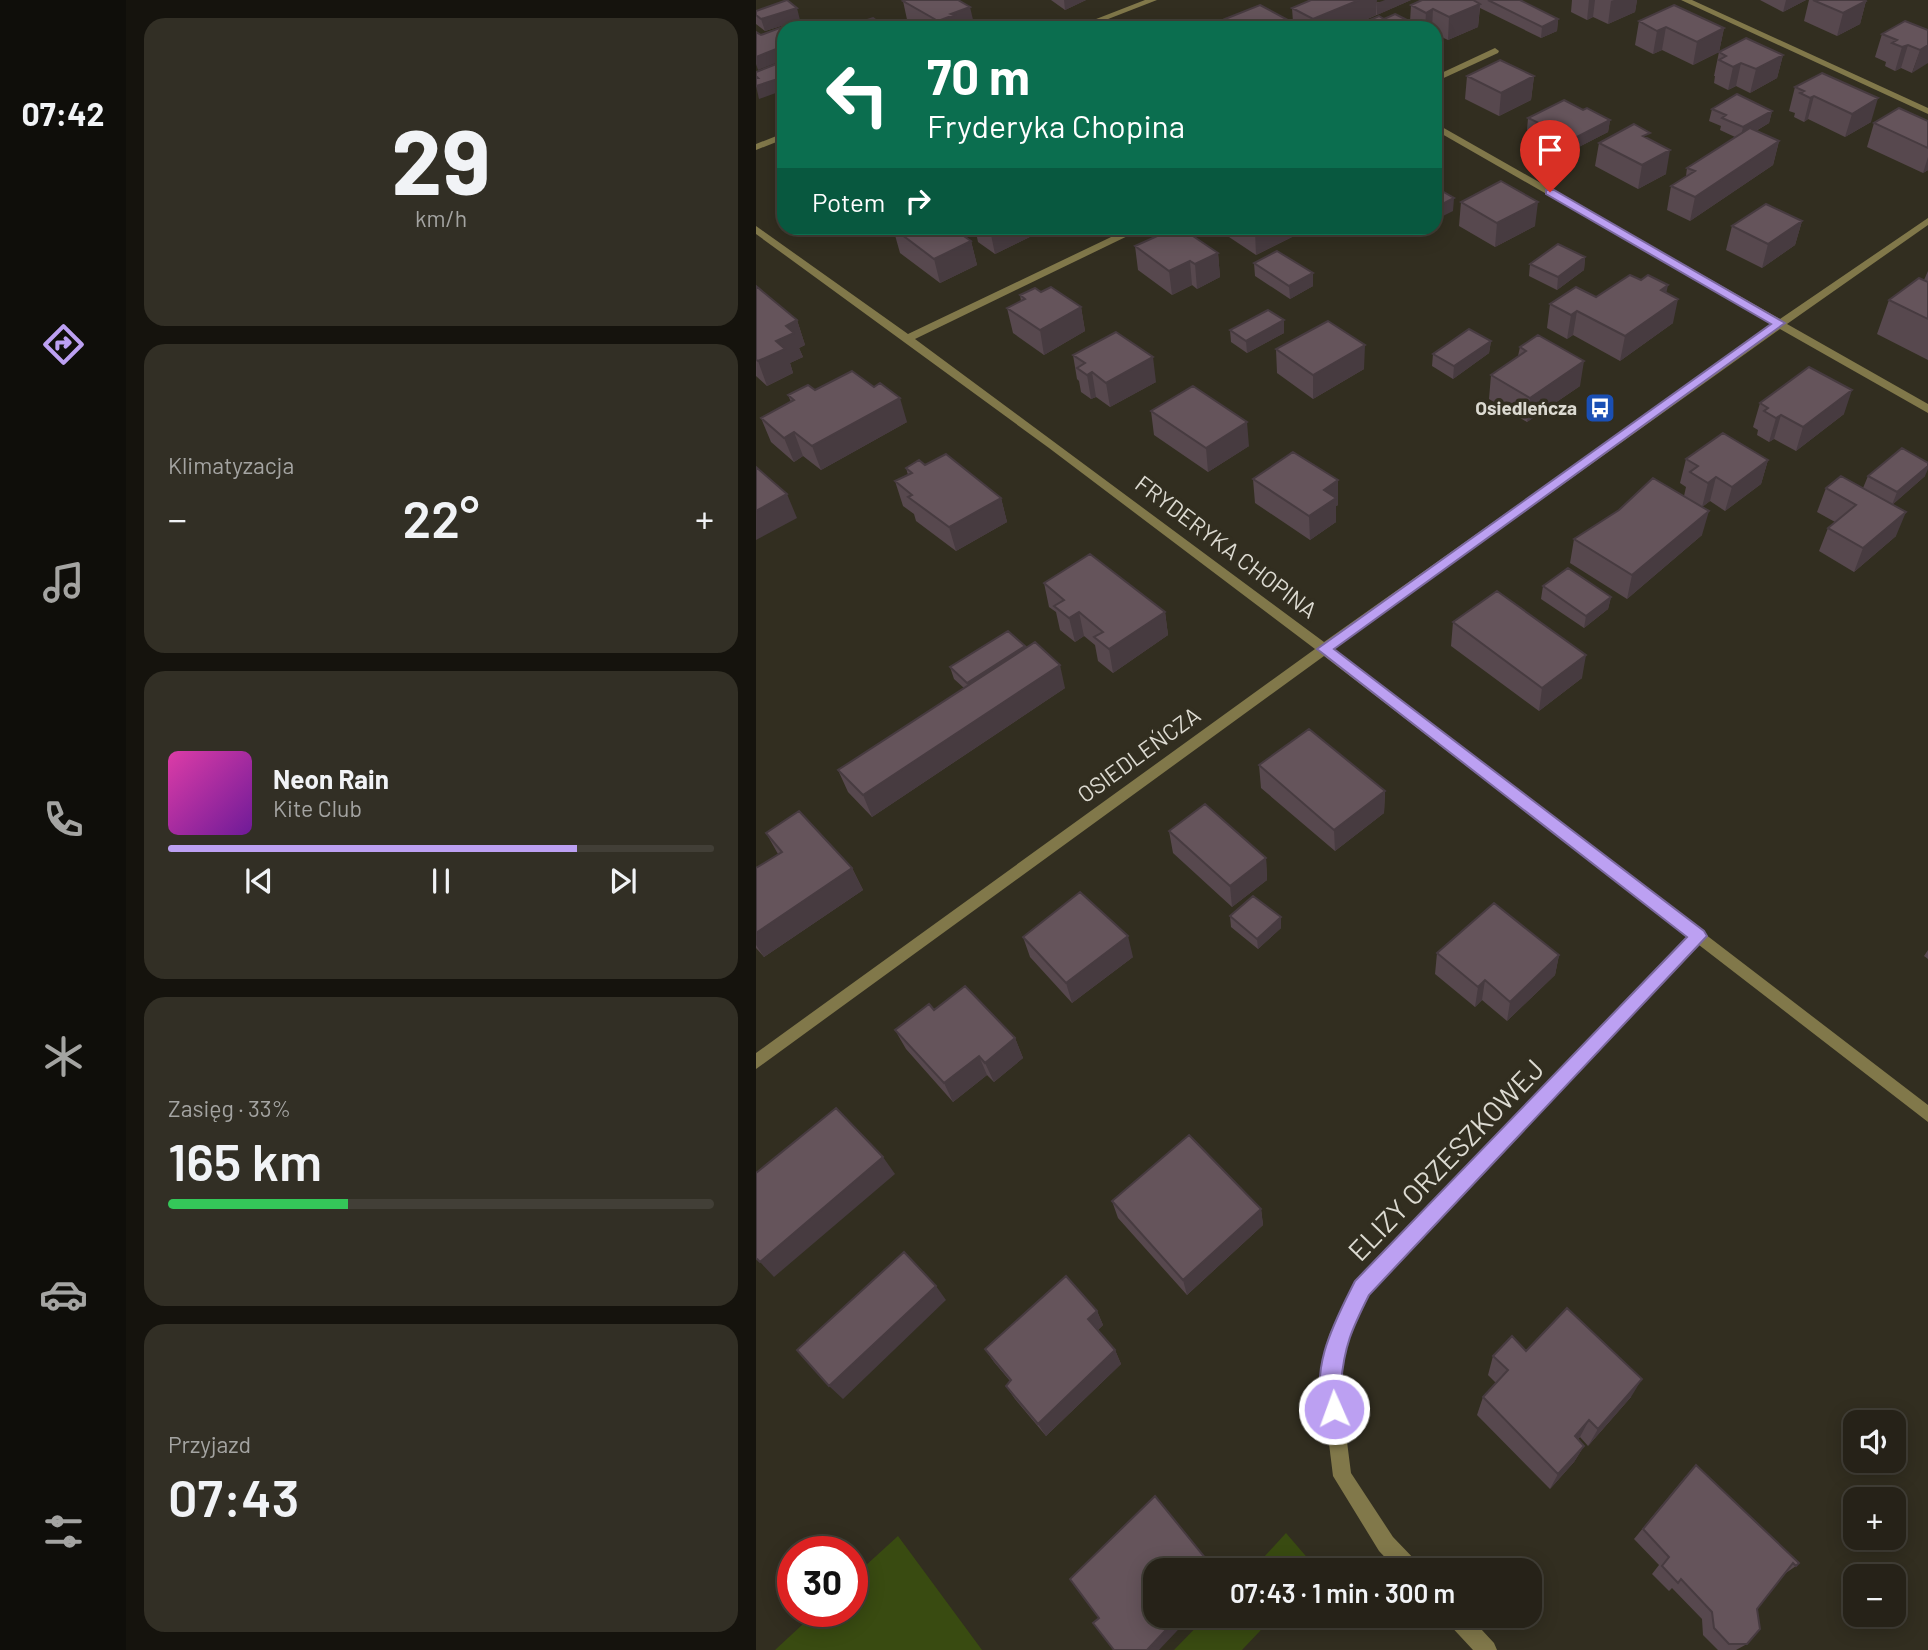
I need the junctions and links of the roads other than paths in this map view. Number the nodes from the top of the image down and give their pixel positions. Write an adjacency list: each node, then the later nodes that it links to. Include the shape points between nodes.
1 (1153, 0): 3 (street)
2 (1685, 0): 6 (street)
3 (1096, 21)
4 (1494, 51): 5 (street)
5 (1442, 76)
6 (1928, 111)
7 (1442, 130): 13 (street)
8 (777, 139): 9 (street)
9 (756, 147)
10 (1928, 221): 13 (street, OSIEDLEŃCZA)
11 (756, 229): 14 (street, FRYDERYKA CHOPINA)
12 (1122, 235): 14 (street)
13 (1779, 323): 15 (street); 16 (street, OSIEDLEŃCZA)
14 (908, 338): 16 (street, FRYDERYKA CHOPINA)
15 (1928, 408)
16 (1324, 649): 17 (street, FRYDERYKA CHOPINA); 18 (street, OSIEDLEŃCZA)
17 (1698, 936): 19 (street, FRYDERYKA CHOPINA); 20 (street, ELIZY ORZESZKOWEJ, via 1362,1288 1338,1335 1331,1387 1342,1476)
18 (756, 1062)
19 (1928, 1115)
20 (1399, 1558)
21 (1466, 1628): 22 (street)
22 (1487, 1650)

